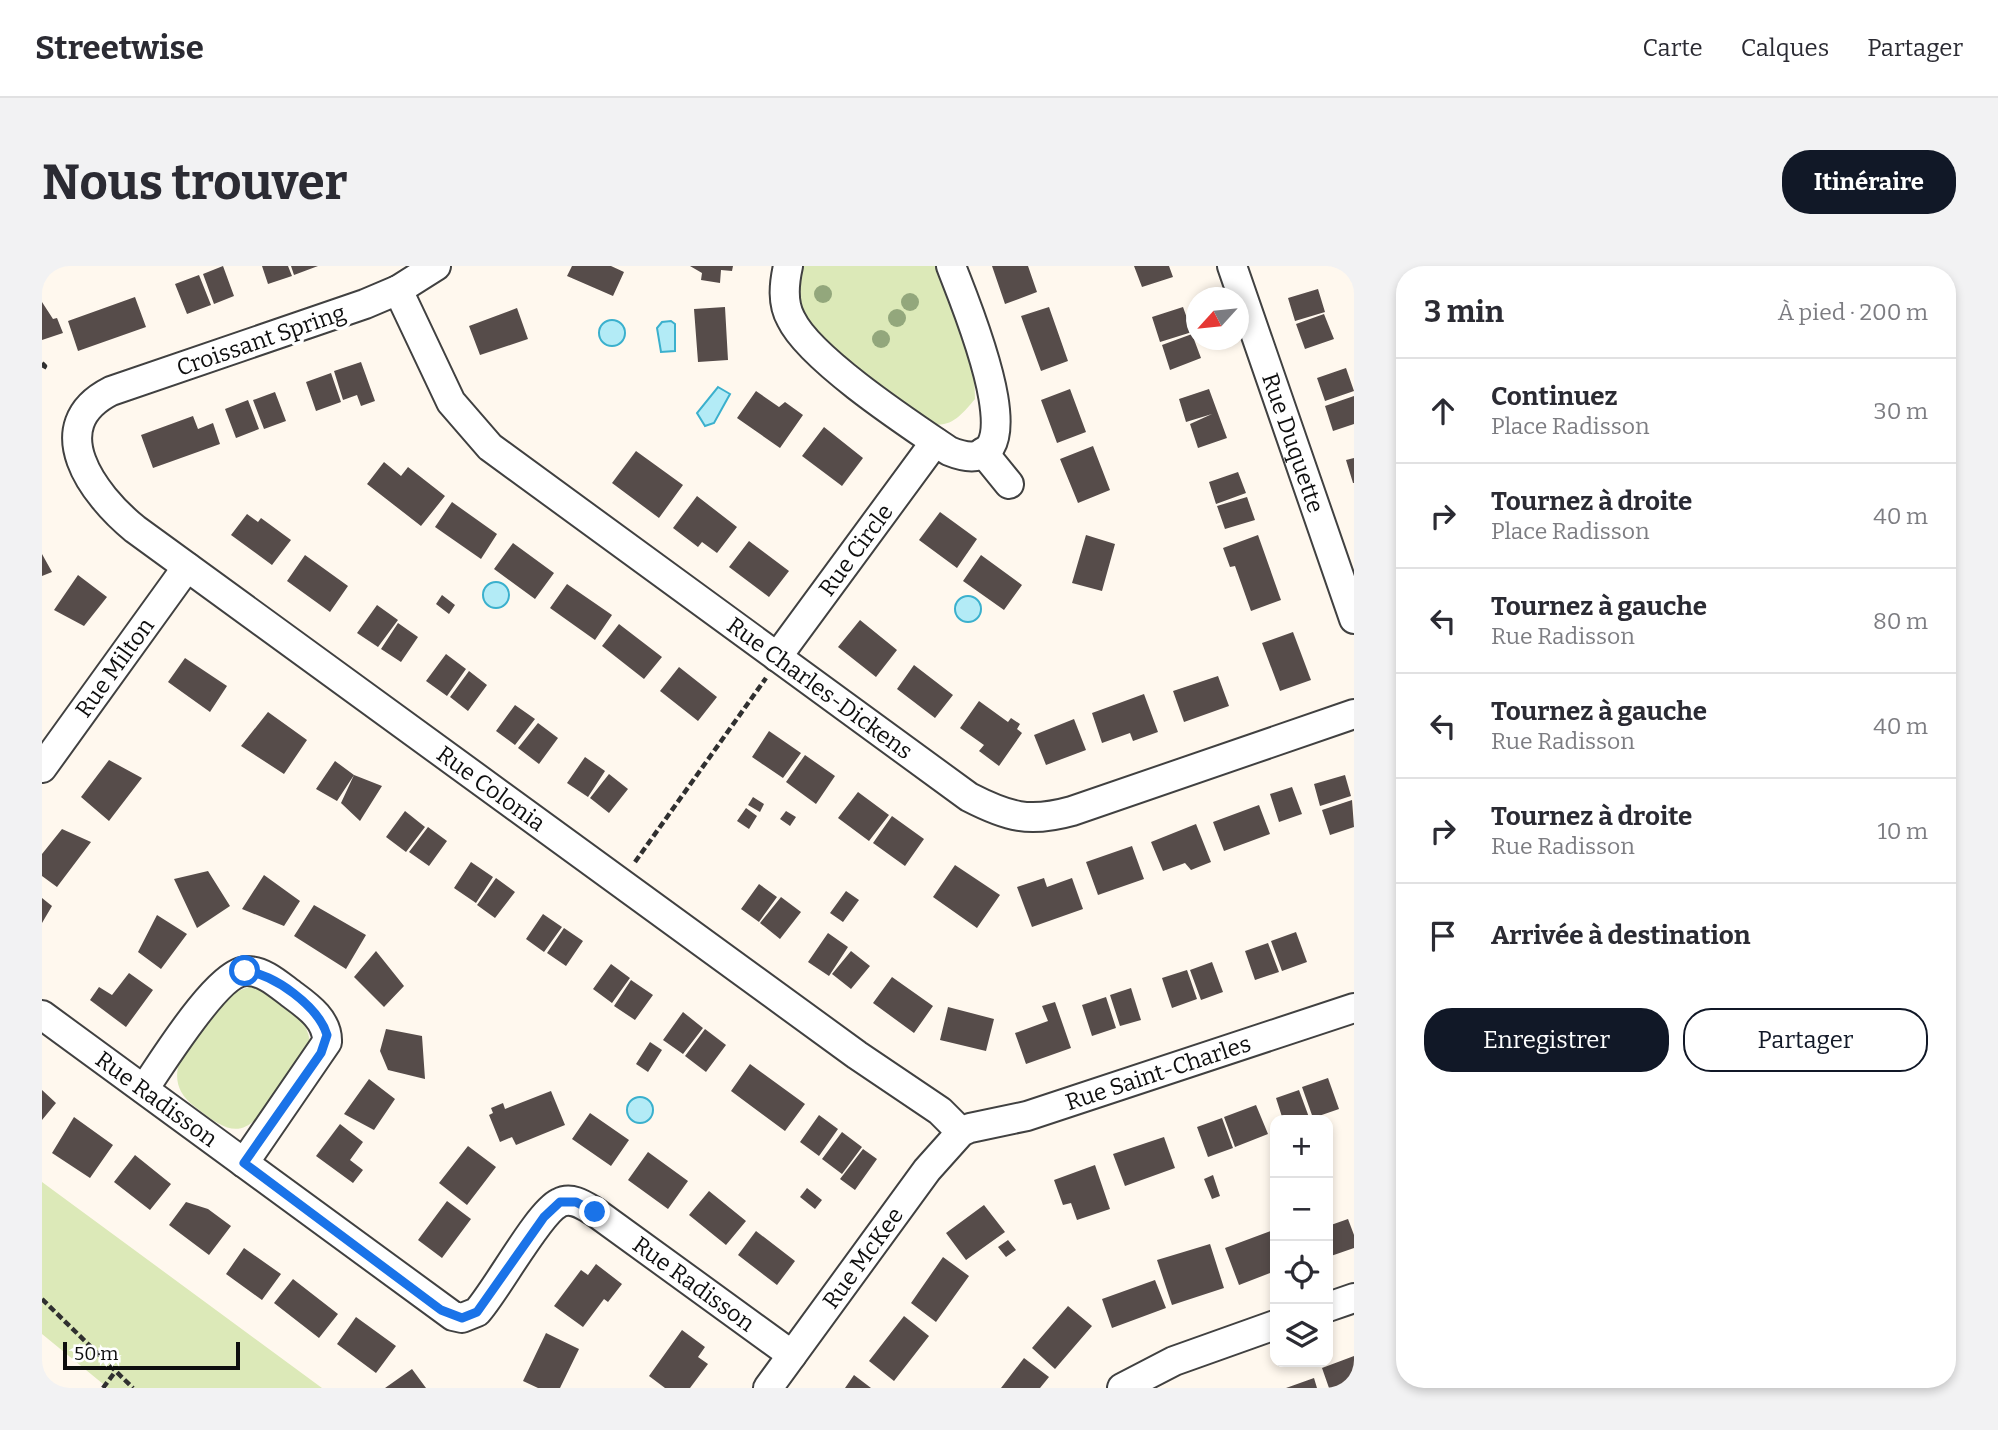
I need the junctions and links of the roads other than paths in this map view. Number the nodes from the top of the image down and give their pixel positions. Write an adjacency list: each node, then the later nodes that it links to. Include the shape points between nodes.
1 (436, 266): 5 (street, Croissant Spring)
2 (788, 266): 7 (street, via 786,306 810,347)
3 (951, 266): 8 (street, via 995,398 997,431)
4 (1232, 266): 11 (street, Rue Duquette)
5 (398, 290): 6 (street, Croissant Spring, via 111,391); 12 (street, Rue Charles-Dickens, via 439,382 475,433)
6 (85, 409): 10 (street, Rue Colonia, via 77,431 94,486 117,515)
7 (935, 442): 8 (street, via 960,456); 12 (street, Rue Circle)
8 (983, 453): 9 (street)
9 (1009, 484)
10 (187, 567): 14 (street, Rue Milton); 18 (street, Rue Colonia, via 940,1111)
11 (1354, 619)
12 (774, 664): 13 (street, Rue Charles-Dickens, via 969,797 1031,819 1072,811)
13 (1354, 714)
14 (42, 768)
15 (1354, 1008): 18 (street, Rue Saint-Charles, via 1027,1116)
16 (42, 1015): 17 (street, Rue Radisson)
17 (144, 1089): 19 (street, Rue Radisson); 19 (street, via 218,986 236,973 263,975 305,1004 325,1028 327,1042)
18 (961, 1132): 23 (street, Rue McKee, via 927,1170)
19 (244, 1163): 23 (street, Rue Radisson, via 453,1316 477,1312 544,1217 568,1200 595,1212)
20 (1354, 1298): 21 (street)
21 (1333, 1305)
22 (1270, 1327): 25 (street, via 1174,1361)
23 (792, 1355): 24 (street, Rue McKee)
24 (768, 1388)
25 (1122, 1388)

